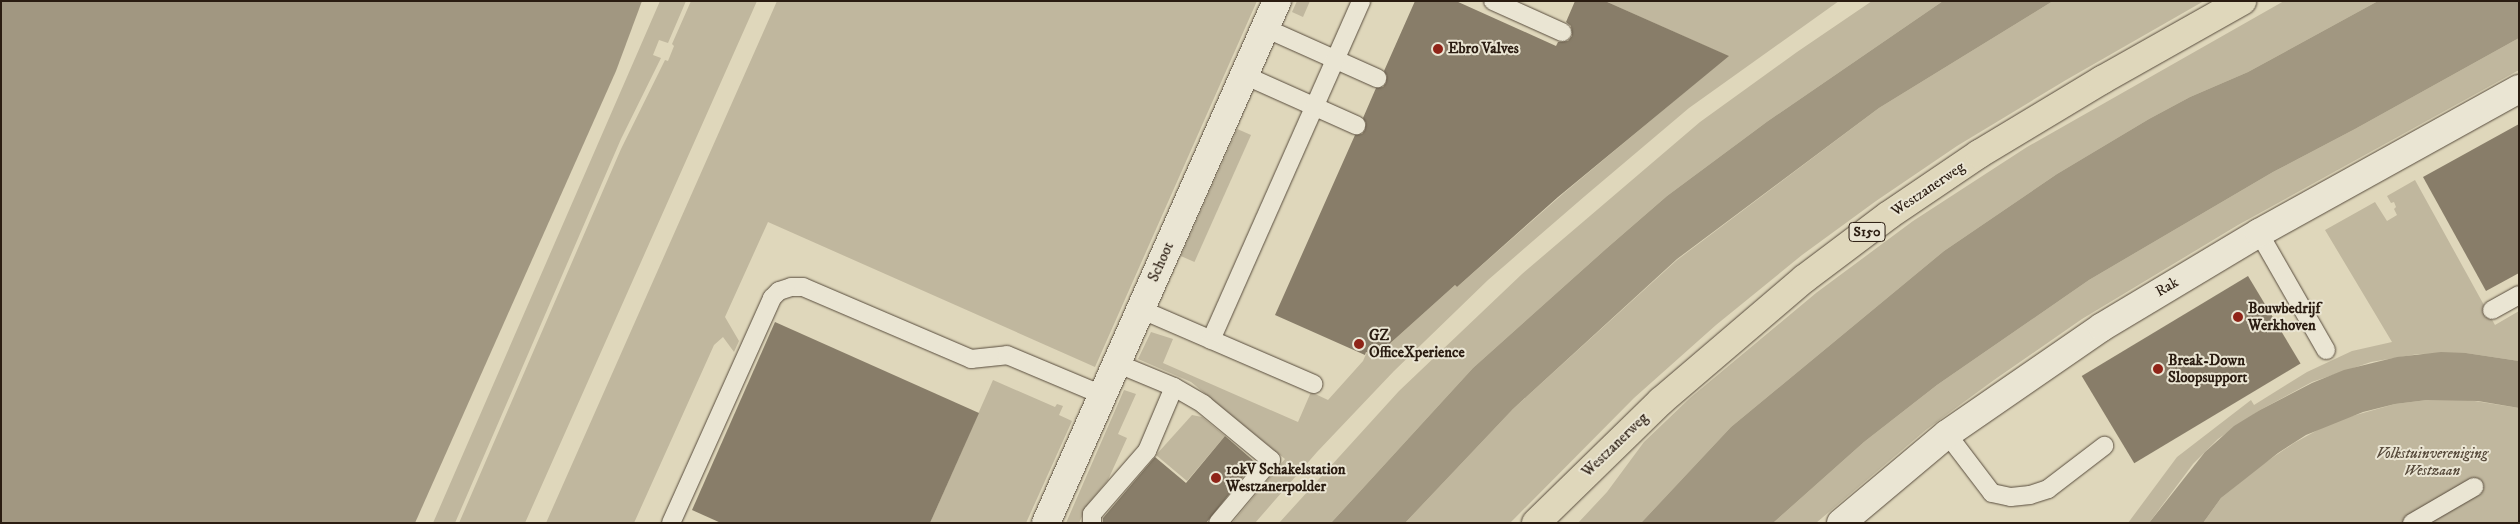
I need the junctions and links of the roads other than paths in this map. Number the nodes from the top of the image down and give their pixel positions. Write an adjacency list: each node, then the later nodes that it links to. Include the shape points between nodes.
1 (1277, 1): 5 (street, Schoot)
2 (1361, 1): 7 (lane)
3 (1493, 1): 6 (lane)
4 (2242, 1): 30 (main road, Westzanerweg / S150, via 1987,149 1889,215 1804,279 1661,401)
5 (1265, 28): 7 (lane); 8 (street, Schoot)
6 (1562, 32)
7 (1335, 59): 9 (lane); 11 (lane)
8 (1244, 75): 11 (lane); 15 (street, Schoot)
9 (1377, 78)
10 (2519, 89): 13 (street, Rak)
11 (1314, 106): 12 (lane); 17 (lane)
12 (1356, 125)
13 (2259, 233): 18 (lane); 23 (street, Rak, via 2102,327)
14 (2519, 295): 16 (lane)
15 (1140, 309): 17 (lane); 19 (street, Schoot)
16 (2492, 310)
17 (1211, 340): 20 (lane)
18 (2326, 350)
19 (1116, 363): 21 (lane); 22 (street, Schoot)
20 (1313, 384)
21 (1174, 387): 28 (lane, via 1147,450 1092,514); 29 (lane, via 1203,404 1271,460)
22 (1102, 395): 26 (lane, via 1007,355 971,359 803,287 791,287 779,291 772,298); 27 (street, Schoot)
23 (1947, 434): 24 (lane, via 1992,493 2012,497 2048,489); 31 (street, Rak)
24 (2104, 446)
25 (2474, 487): 32 (lane)
26 (671, 523)
27 (1046, 523)
28 (1092, 523)
29 (1218, 523)
30 (1536, 523)
31 (1841, 523)
32 (2412, 523)

